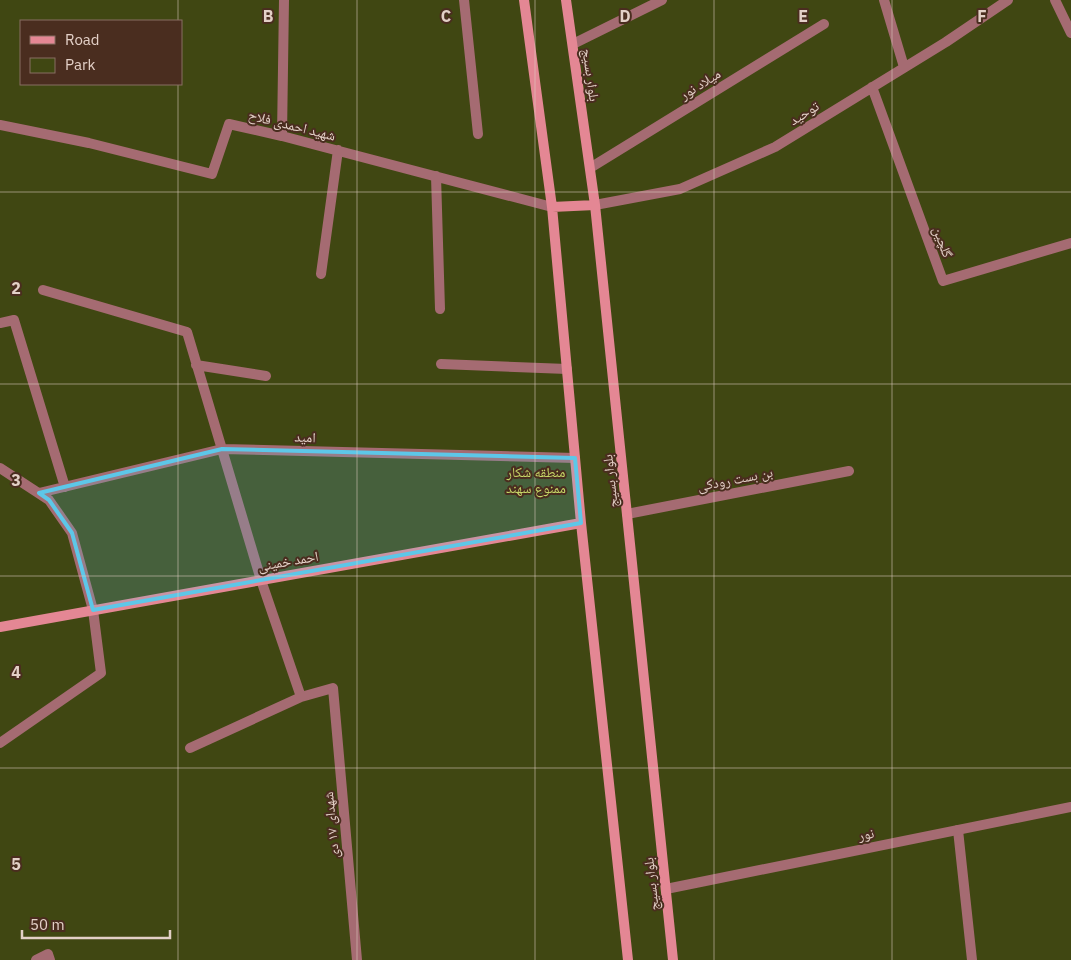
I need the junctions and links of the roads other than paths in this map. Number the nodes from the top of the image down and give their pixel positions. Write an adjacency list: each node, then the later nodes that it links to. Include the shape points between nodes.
1 (284, 0): 16 (street)
2 (464, 0): 15 (street)
3 (524, 0): 21 (main road)
4 (566, 0): 11 (main road, بلوار بسیج)
5 (662, 0): 11 (street)
6 (884, 0): 12 (street)
7 (1008, 0): 12 (street, توحید)
8 (1055, 0): 10 (street)
9 (824, 24): 18 (street, میلاد نور)
10 (1071, 33)
11 (573, 44): 18 (main road, بلوار بسیج)
12 (904, 68): 13 (street, توحید)
13 (872, 87): 20 (street, توحید, via 775,147 680,189); 22 (street, گلچین, via 943,281)
14 (0, 124): 16 (street, شهید احمدی فلاح, via 212,174 229,124)
15 (478, 134)
16 (282, 136): 17 (street, شهید احمدی فلاح)
17 (338, 150): 19 (street, شهید احمدی فلاح); 23 (street)
18 (590, 168): 20 (main road, بلوار بسیج)
19 (436, 176): 21 (street, شهید احمدی فلاح); 25 (street)
20 (595, 205): 21 (main road); 37 (main road, بلوار بسیج)
21 (552, 206): 29 (main road)
22 (1071, 243)
23 (321, 274)
24 (42, 290): 28 (street, via 187,332)
25 (440, 309)
26 (0, 324): 35 (street, via 14,320)
27 (441, 364): 29 (street)
28 (196, 365): 30 (street); 31 (street)
29 (567, 370): 32 (main road)
30 (266, 376)
31 (222, 449): 32 (street, امید); 35 (street, امید); 39 (street)
32 (575, 458): 38 (main road)
33 (0, 468): 36 (street)
34 (849, 471): 37 (street, بن بست رودکی)
35 (65, 486): 36 (street, امید)
36 (39, 493): 40 (street, via 49,500 72,533)
37 (627, 514): 47 (main road, بلوار بسیج)
38 (581, 523): 39 (main road, احمد خمینی); 51 (main road)
39 (261, 580): 40 (main road, احمد خمینی); 42 (street)
40 (93, 610): 41 (main road, احمد خمینی); 43 (street, via 100,673)
41 (0, 626)
42 (301, 697): 44 (street); 50 (street, شهدای ۱۷ دی, via 333,688)
43 (0, 743)
44 (190, 748)
45 (1071, 807): 46 (street, نور)
46 (958, 830): 47 (street, نور); 53 (street)
47 (666, 889): 52 (main road, بلوار بسیج)
48 (36, 960): 49 (street, via 48,954)
49 (50, 960)
50 (357, 960)
51 (628, 960)
52 (673, 960)
53 (972, 960)

